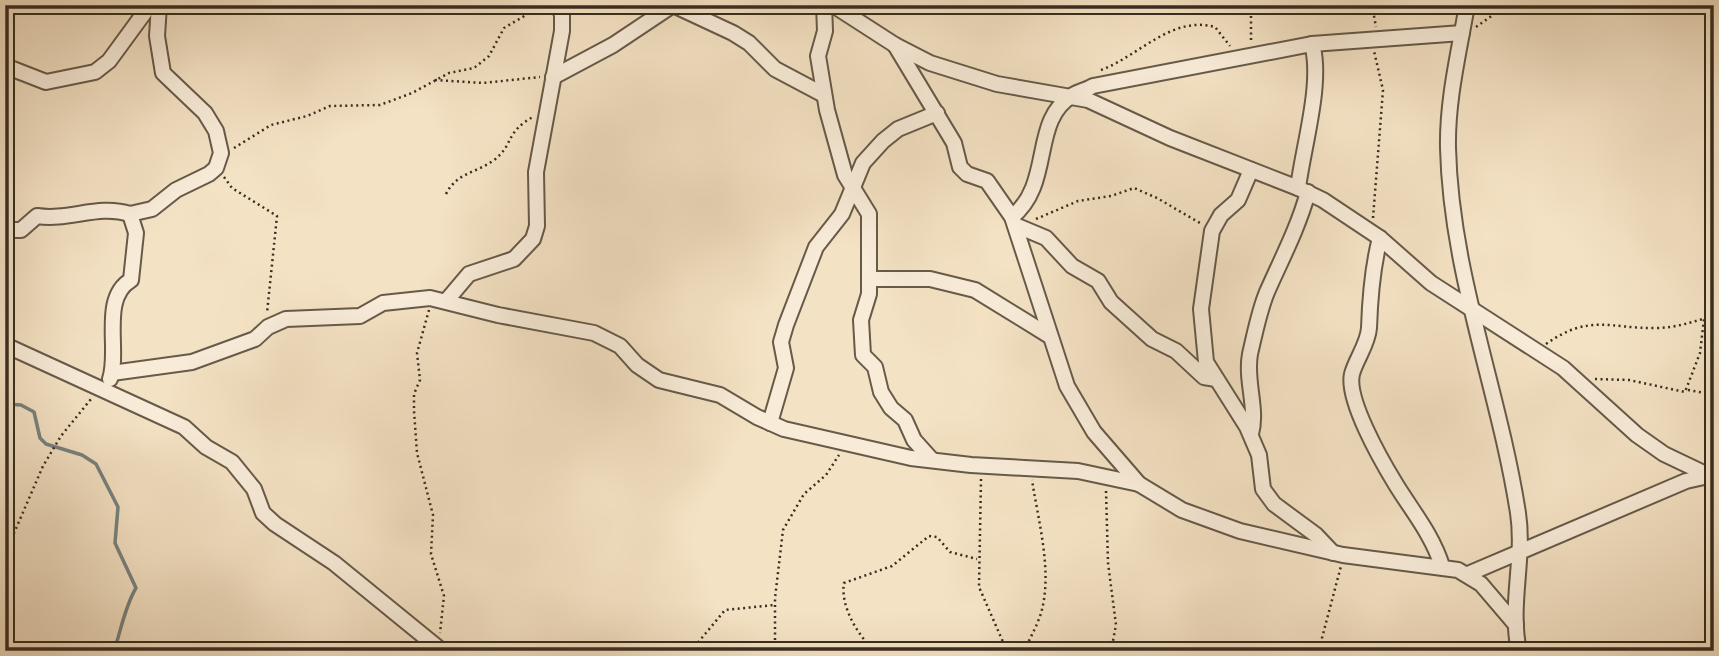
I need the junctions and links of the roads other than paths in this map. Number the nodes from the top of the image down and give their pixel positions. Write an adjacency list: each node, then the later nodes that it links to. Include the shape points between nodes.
1 (150, 5): 10 (street, via 109,61 94,72 46,82)
2 (159, 5): 18 (street, via 157,36 163,73 212,122 220,142 218,164 152,209)
3 (557, 5): 11 (street, via 563,20)
4 (824, 5): 13 (street, via 825,31 818,56)
5 (834, 5): 9 (street)
6 (1466, 5): 7 (street)
7 (1462, 33): 8 (street); 24 (street, via 1448,148)
8 (1312, 44): 12 (street, via 1105,83); 17 (street, via 1314,79)
9 (895, 45): 12 (street, via 930,63 984,80); 14 (street)
10 (5, 66)
11 (553, 77): 13 (street, via 673,5 749,43 775,69); 23 (street, via 536,172 533,239 514,259 469,274)
12 (1078, 93): 15 (street); 19 (street, via 1056,111 1034,192)
13 (824, 95): 16 (street, via 836,147)
14 (937, 113): 16 (street, via 898,129 883,141 863,163); 19 (street, via 954,143 960,167 987,181)
15 (1251, 170): 17 (street); 28 (street, via 1238,200 1212,231 1203,283 1202,340 1206,362)
16 (853, 189): 22 (street, via 869,214); 30 (street, via 842,214 816,247 786,325 781,350 786,368)
17 (1303, 190): 21 (street); 31 (street, via 1291,245 1256,325 1248,373)
18 (130, 214): 20 (street, via 93,211 37,216 21,230); 27 (street, via 136,233 133,273 117,295)
19 (1016, 223): 25 (street); 28 (street, via 1046,237 1072,266 1093,276 1121,312 1152,339 1175,351 1204,377)
20 (5, 230)
21 (1376, 235): 24 (street, via 1431,283); 37 (street, via 1369,330 1352,375 1352,389 1389,473 1429,532)
22 (869, 279): 25 (street, via 930,279 975,290); 32 (street, via 861,320 863,355 875,367 891,408 905,420 914,440)
23 (447, 300): 27 (street, via 383,303 360,316 286,319 256,339 192,362); 30 (street, via 601,335 659,380 720,395)
24 (1470, 306): 33 (street, via 1538,350 1664,454); 35 (street, via 1514,492)
25 (1048, 335): 34 (street, via 1078,408)
26 (5, 345): 29 (street)
27 (112, 373): 29 (street)
28 (1216, 379): 31 (street)
29 (102, 389): 40 (street, via 184,427 232,462 254,489 263,513)
30 (770, 423): 32 (street, via 846,444)
31 (1251, 435): 36 (street, via 1263,489 1274,504)
32 (932, 460): 34 (street, via 1105,476)
33 (1711, 475): 35 (street)
34 (1139, 484): 36 (street, via 1206,520)
35 (1521, 549): 38 (street); 39 (street)
36 (1338, 554): 37 (street)
37 (1442, 566): 38 (street)
38 (1468, 574): 39 (street)
39 (1516, 625): 41 (street)
40 (442, 650)
41 (1519, 651)

